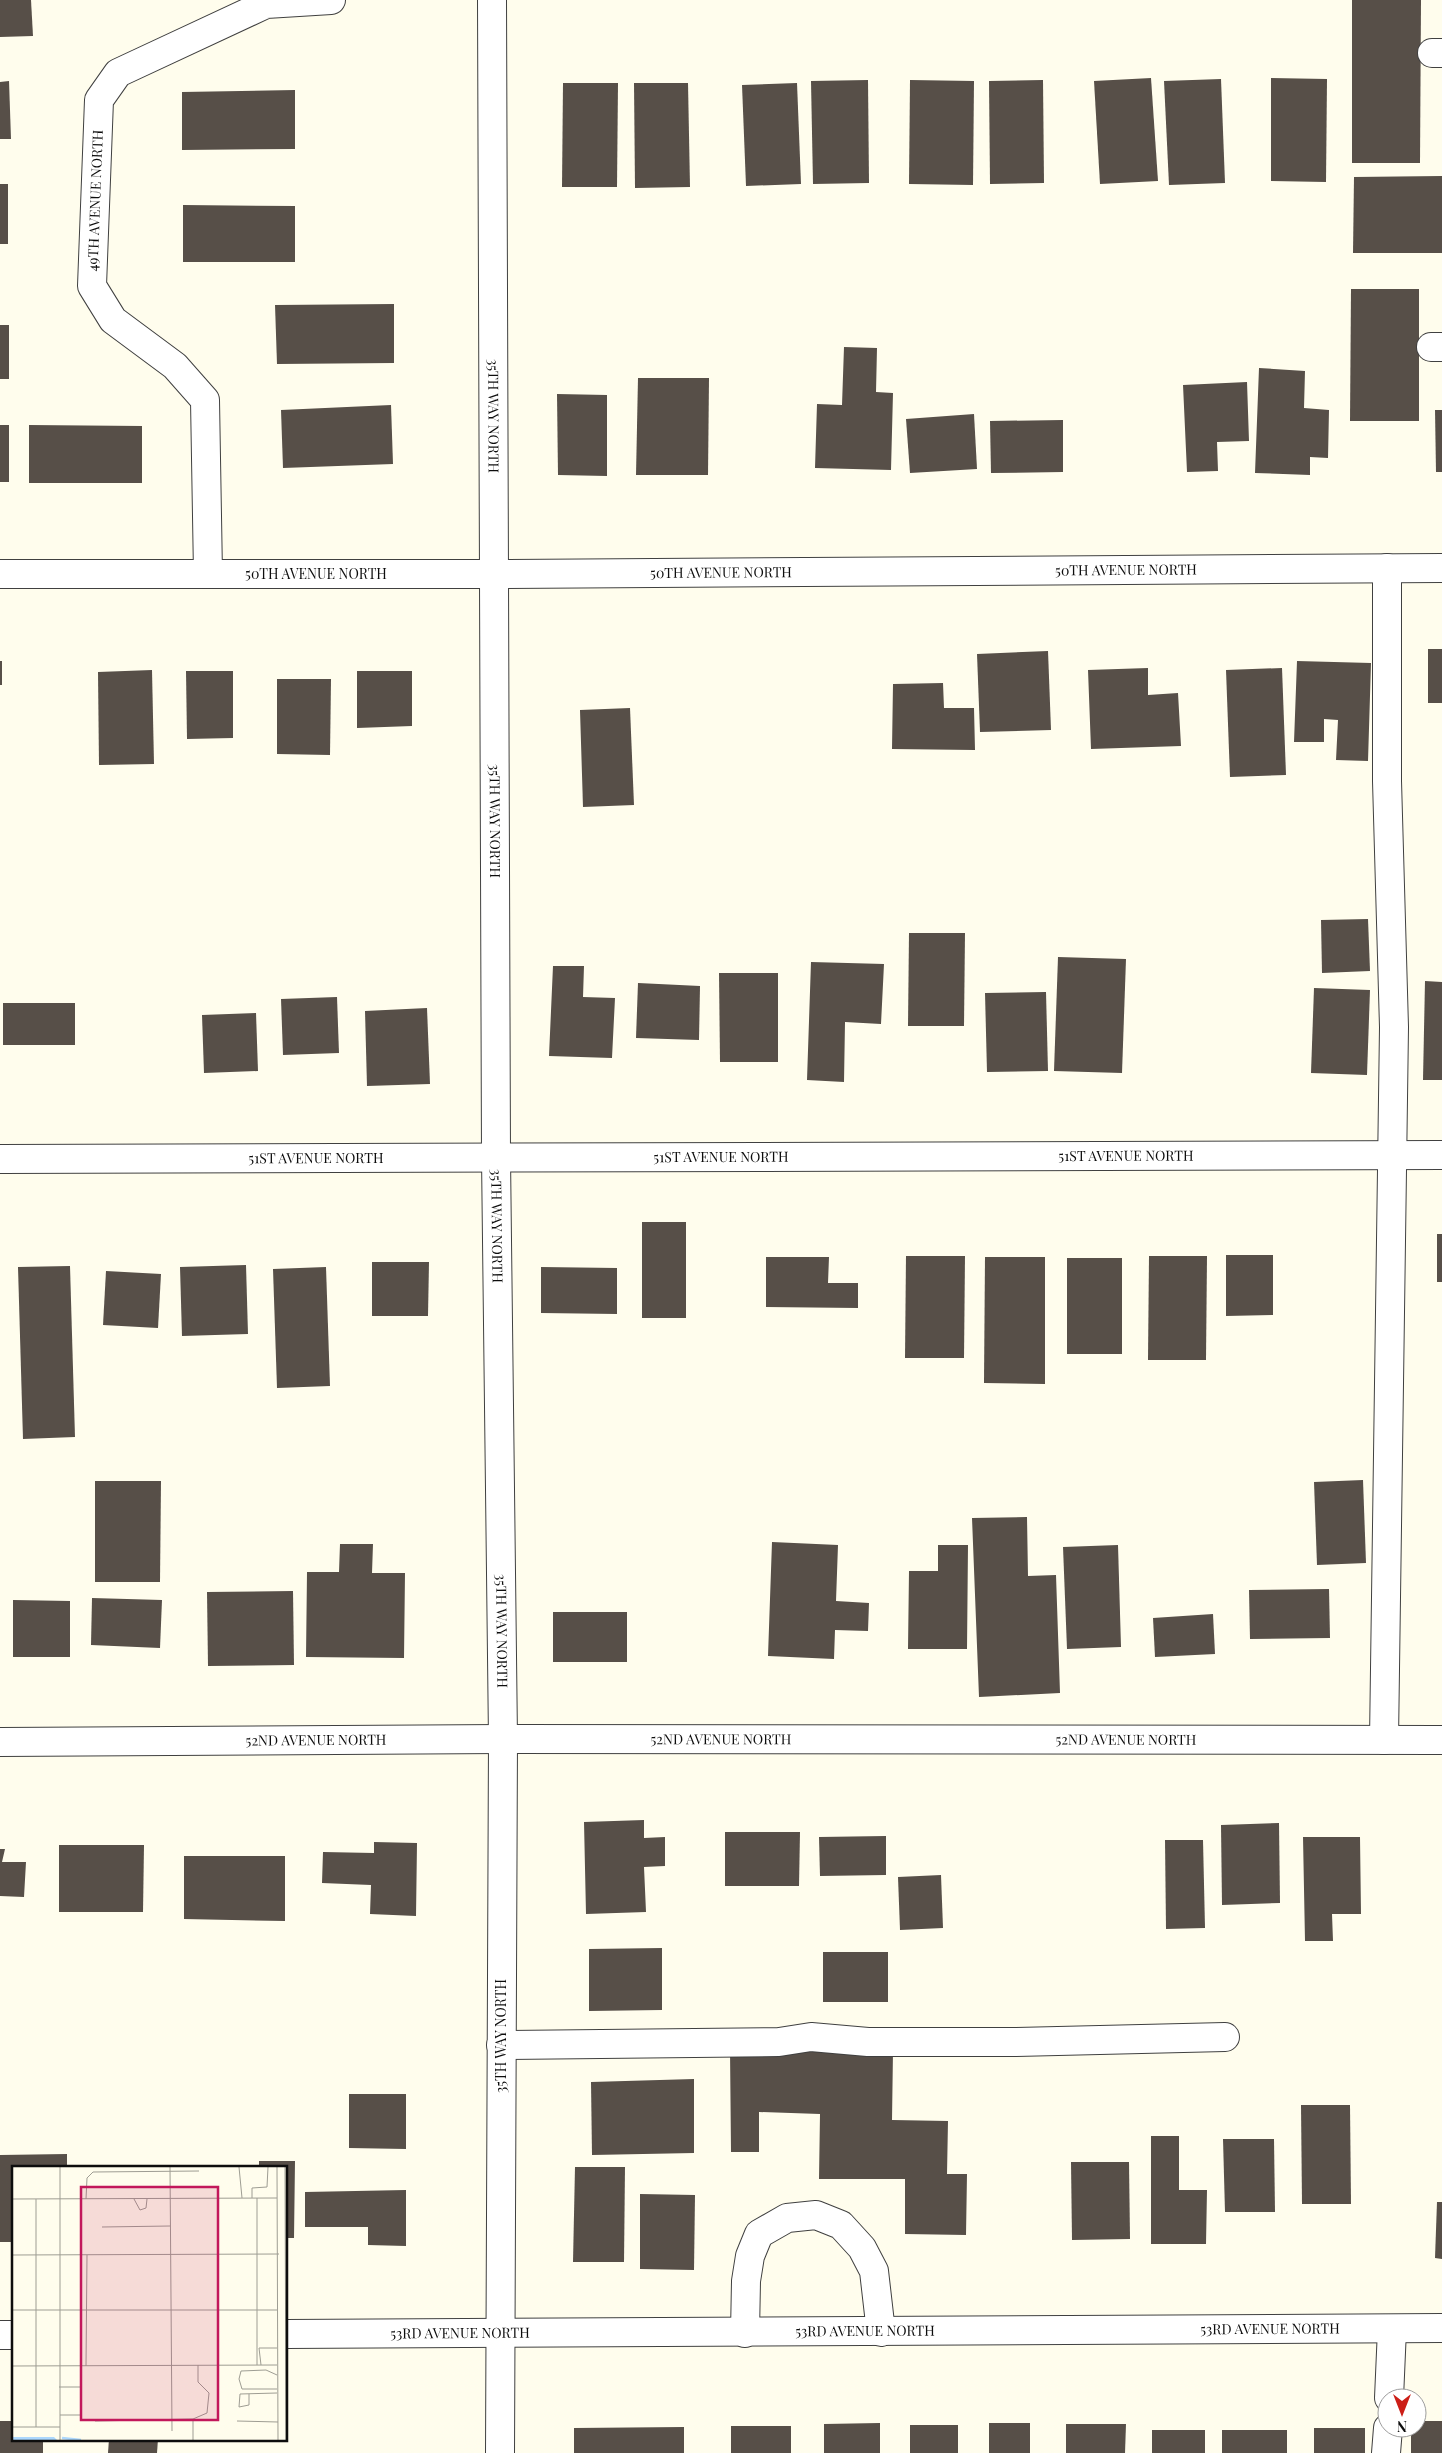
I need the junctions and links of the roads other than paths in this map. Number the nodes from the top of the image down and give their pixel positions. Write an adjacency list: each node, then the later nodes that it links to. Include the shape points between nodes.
1 (331, 0): 3 (street, 49TH AVENUE NORTH)
2 (492, 0): 8 (street, 35TH WAY NORTH)
3 (266, 2): 7 (street, 49TH AVENUE NORTH, via 118,73 99,100 92,286 113,320 175,366 205,400)
4 (1387, 568): 5 (street, 50TH AVENUE NORTH); 8 (street, 50TH AVENUE NORTH); 10 (street, via 1387,781 1394,1027)
5 (1442, 568)
6 (0, 574): 7 (street, 50TH AVENUE NORTH)
7 (208, 574): 8 (street, 50TH AVENUE NORTH)
8 (495, 574): 11 (street, 35TH WAY NORTH)
9 (1442, 1155): 10 (street, 51ST AVENUE NORTH)
10 (1390, 1156): 11 (street, 51ST AVENUE NORTH); 14 (street)
11 (496, 1158): 12 (street, 51ST AVENUE NORTH); 13 (street, 35TH WAY NORTH)
12 (0, 1159)
13 (503, 1739): 14 (street, 52ND AVENUE NORTH); 16 (street, 52ND AVENUE NORTH); 18 (street, 35TH WAY NORTH)
14 (1384, 1740): 15 (street, 52ND AVENUE NORTH)
15 (1442, 1740)
16 (0, 1742)
17 (1225, 2037): 18 (street, via 1016,2042 868,2042 811,2037 779,2042)
18 (501, 2046): 24 (street, 35TH WAY NORTH)
19 (1442, 2328): 20 (street, 53RD AVENUE NORTH)
20 (1392, 2329): 22 (street, 53RD AVENUE NORTH); 25 (street)
21 (745, 2332): 22 (street, 53RD AVENUE NORTH); 22 (street, via 746,2281 750,2256 759,2234 787,2218 816,2215 841,2225 862,2248 874,2271); 24 (street, 53RD AVENUE NORTH)
22 (881, 2332)
23 (288, 2334): 24 (street, 53RD AVENUE NORTH)
24 (500, 2334): 27 (street, 35TH WAY NORTH)
25 (1389, 2388)
26 (1387, 2438): 28 (street)
27 (500, 2453)
28 (1386, 2453)

